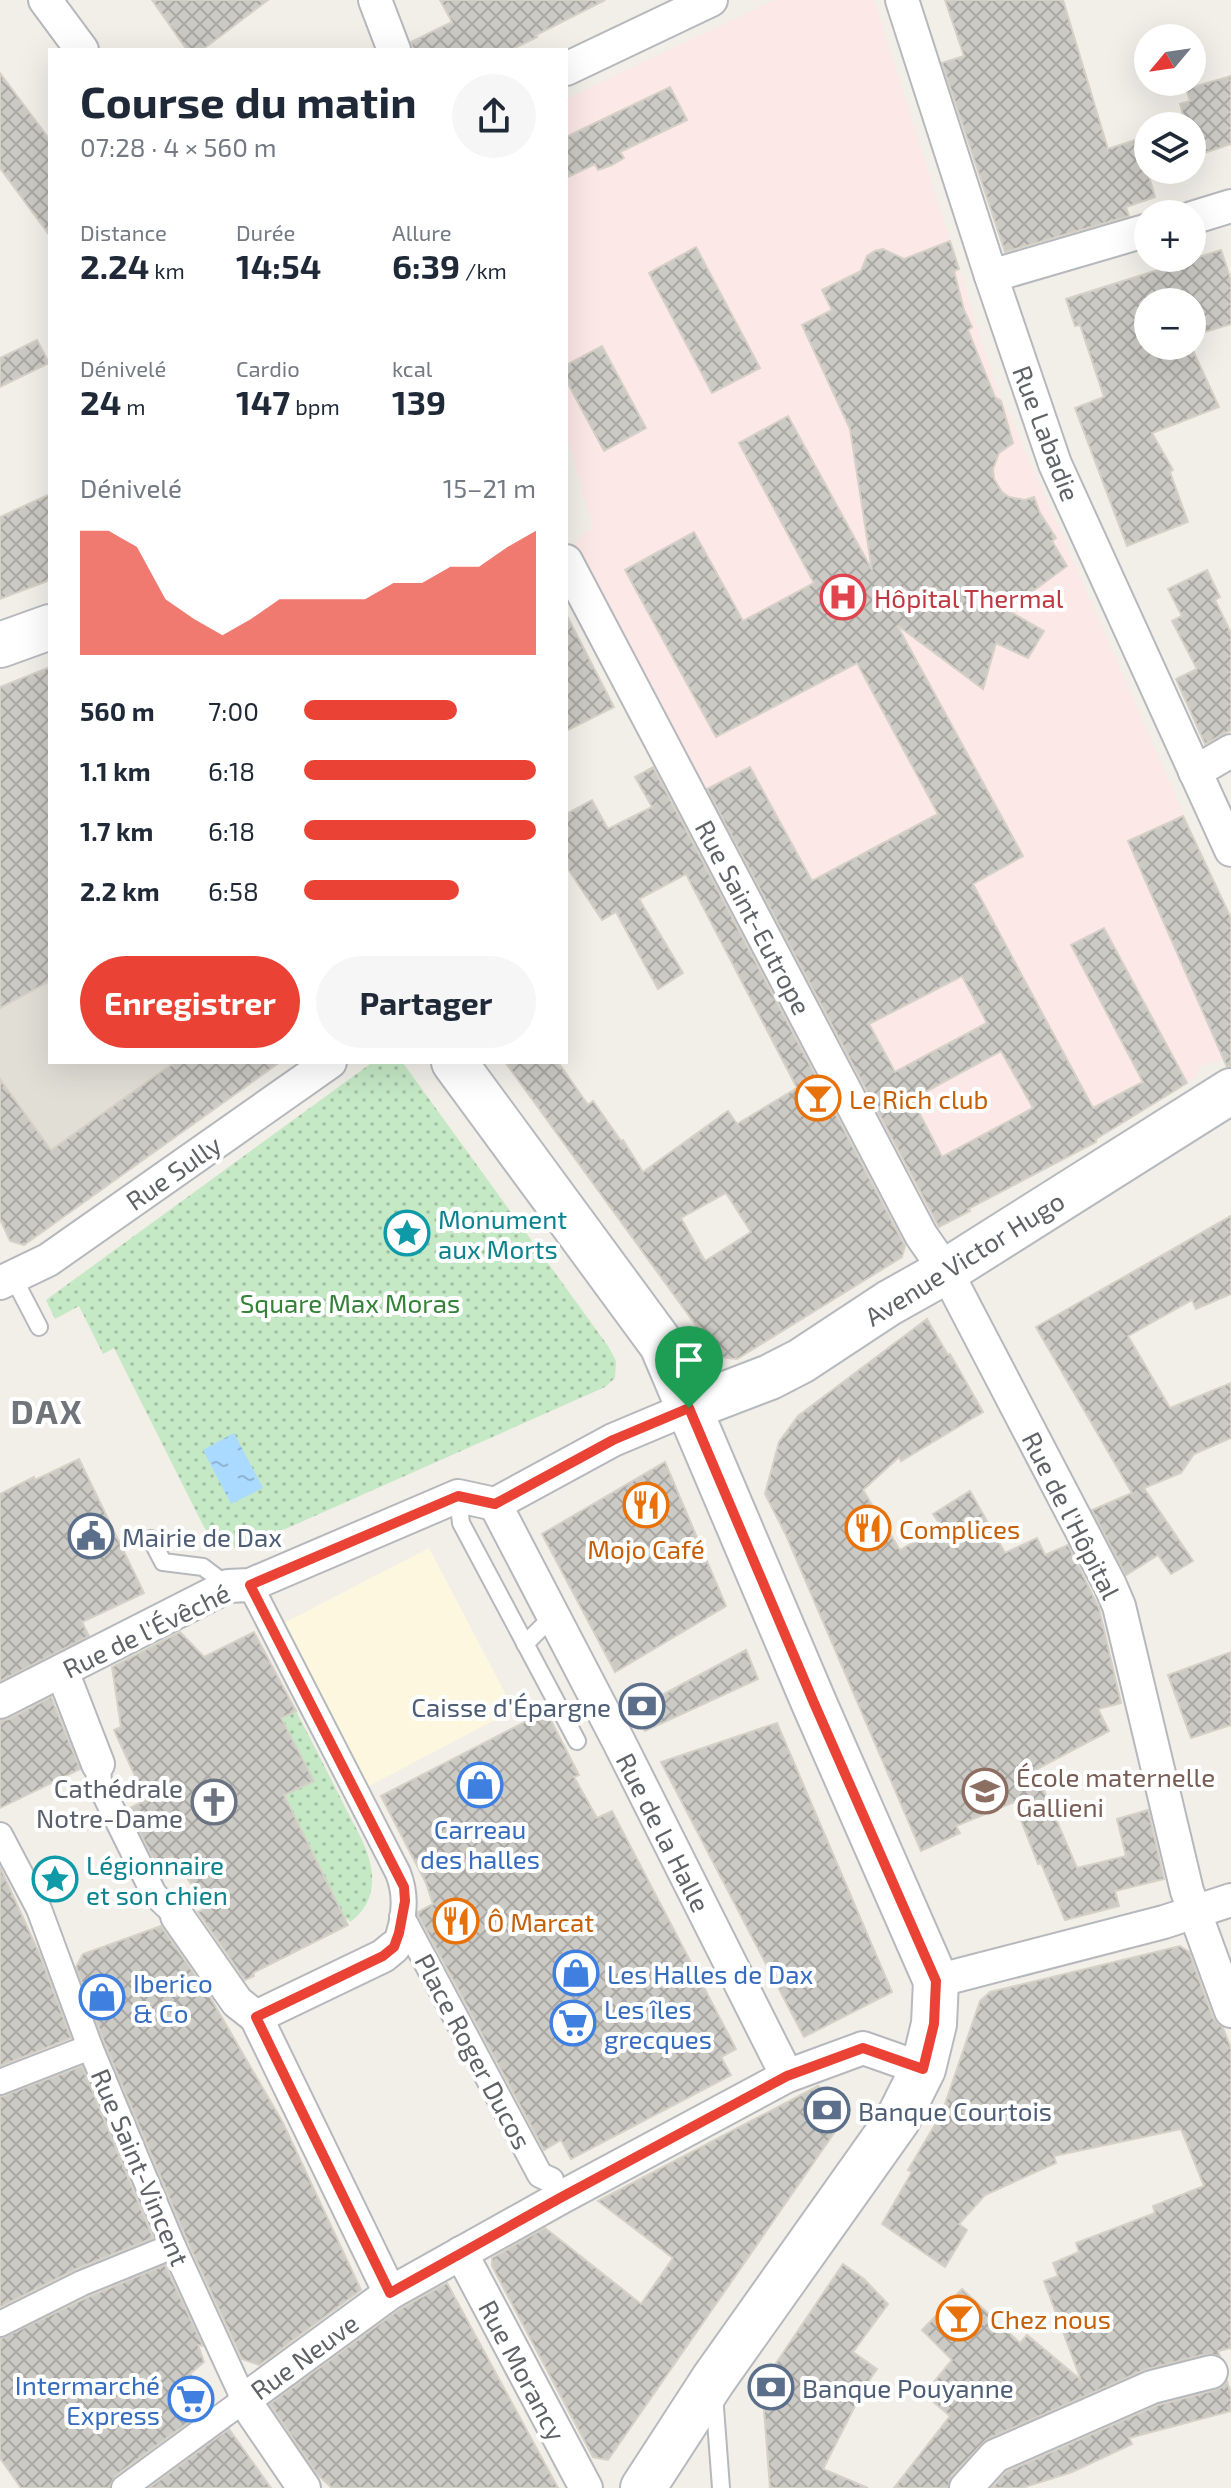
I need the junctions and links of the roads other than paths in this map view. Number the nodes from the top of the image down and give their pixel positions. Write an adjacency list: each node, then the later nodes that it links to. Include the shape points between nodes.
1 (45, 0): 5 (street)
2 (375, 0): 6 (street)
3 (711, 0): 7 (street)
4 (902, 0): 11 (street, Rue Labadie)
5 (81, 48)
6 (393, 48)
7 (568, 68)
8 (1231, 206): 9 (street)
9 (1206, 214)
10 (1134, 234): 11 (street)
11 (991, 276): 16 (street, Rue Labadie, via 1055,464)
12 (568, 565): 22 (street, Rue Saint-Eutrope, via 921,1235)
13 (48, 628): 14 (main road)
14 (0, 645)
15 (1231, 751): 16 (street)
16 (1195, 772): 17 (street, Rue Labadie)
17 (1231, 850)
18 (327, 1064): 21 (street, Rue Sully, via 48,1260)
19 (455, 1064): 24 (main road, via 662,1345)
20 (1231, 1091): 22 (main road, Avenue Victor Hugo)
21 (4, 1270): 23 (lane)
22 (946, 1271): 24 (main road, Avenue Victor Hugo, via 784,1370); 37 (street, Rue de l'Hôpital, via 1119,1606)
23 (39, 1327)
24 (689, 1408): 26 (street, via 613,1440); 40 (main road)
25 (458, 1496): 26 (street); 28 (street, Rue de l'Évêché); 30 (lane, via 461,1523)
26 (495, 1504): 29 (street, Rue de la Halle)
27 (151, 1539): 28 (lane, via 163,1562 203,1567)
28 (239, 1585): 31 (street, Rue de l'Évêché); 39 (street, via 404,1887)
29 (547, 1604): 30 (lane, via 546,1623); 45 (street, Rue de la Halle)
30 (525, 1644): 33 (lane)
31 (62, 1671): 32 (street, Rue de l'Évêché); 34 (street)
32 (0, 1702)
33 (577, 1741)
34 (98, 1764): 38 (street, via 99,1783 154,1894)
35 (0, 1835): 43 (street, Rue Saint-Vincent, via 39,1909)
36 (1231, 1900): 37 (street)
37 (1194, 1913): 40 (street); 41 (street, Rue de l'Hôpital)
38 (177, 1916): 42 (street, via 237,2002)
39 (398, 1932): 42 (street, Place Roger Ducos, via 383,1956); 47 (street, Place Roger Ducos, via 540,2175)
40 (936, 1981): 44 (main road, via 934,2024)
41 (1231, 2011)
42 (256, 2017): 50 (street)
43 (90, 2047): 46 (street); 48 (street, Rue Saint-Vincent)
44 (923, 2069): 45 (street, Rue Neuve, via 863,2048); 53 (main road, via 898,2119)
45 (787, 2076): 49 (street, Rue Neuve)
46 (0, 2082)
47 (551, 2180)
48 (173, 2246): 51 (street); 54 (street, Rue Saint-Vincent)
49 (461, 2253): 50 (street, Rue Neuve); 57 (street, Rue Morancy)
50 (390, 2293): 54 (street, Rue Neuve)
51 (0, 2324)
52 (1211, 2372): 60 (street, via 1152,2387 995,2456)
53 (713, 2380): 58 (main road); 59 (lane)
54 (244, 2400): 55 (street, Rue Neuve); 56 (street, Rue Saint-Vincent)
55 (124, 2488)
56 (304, 2488)
57 (586, 2488)
58 (643, 2488)
59 (721, 2488)
60 (966, 2488)

